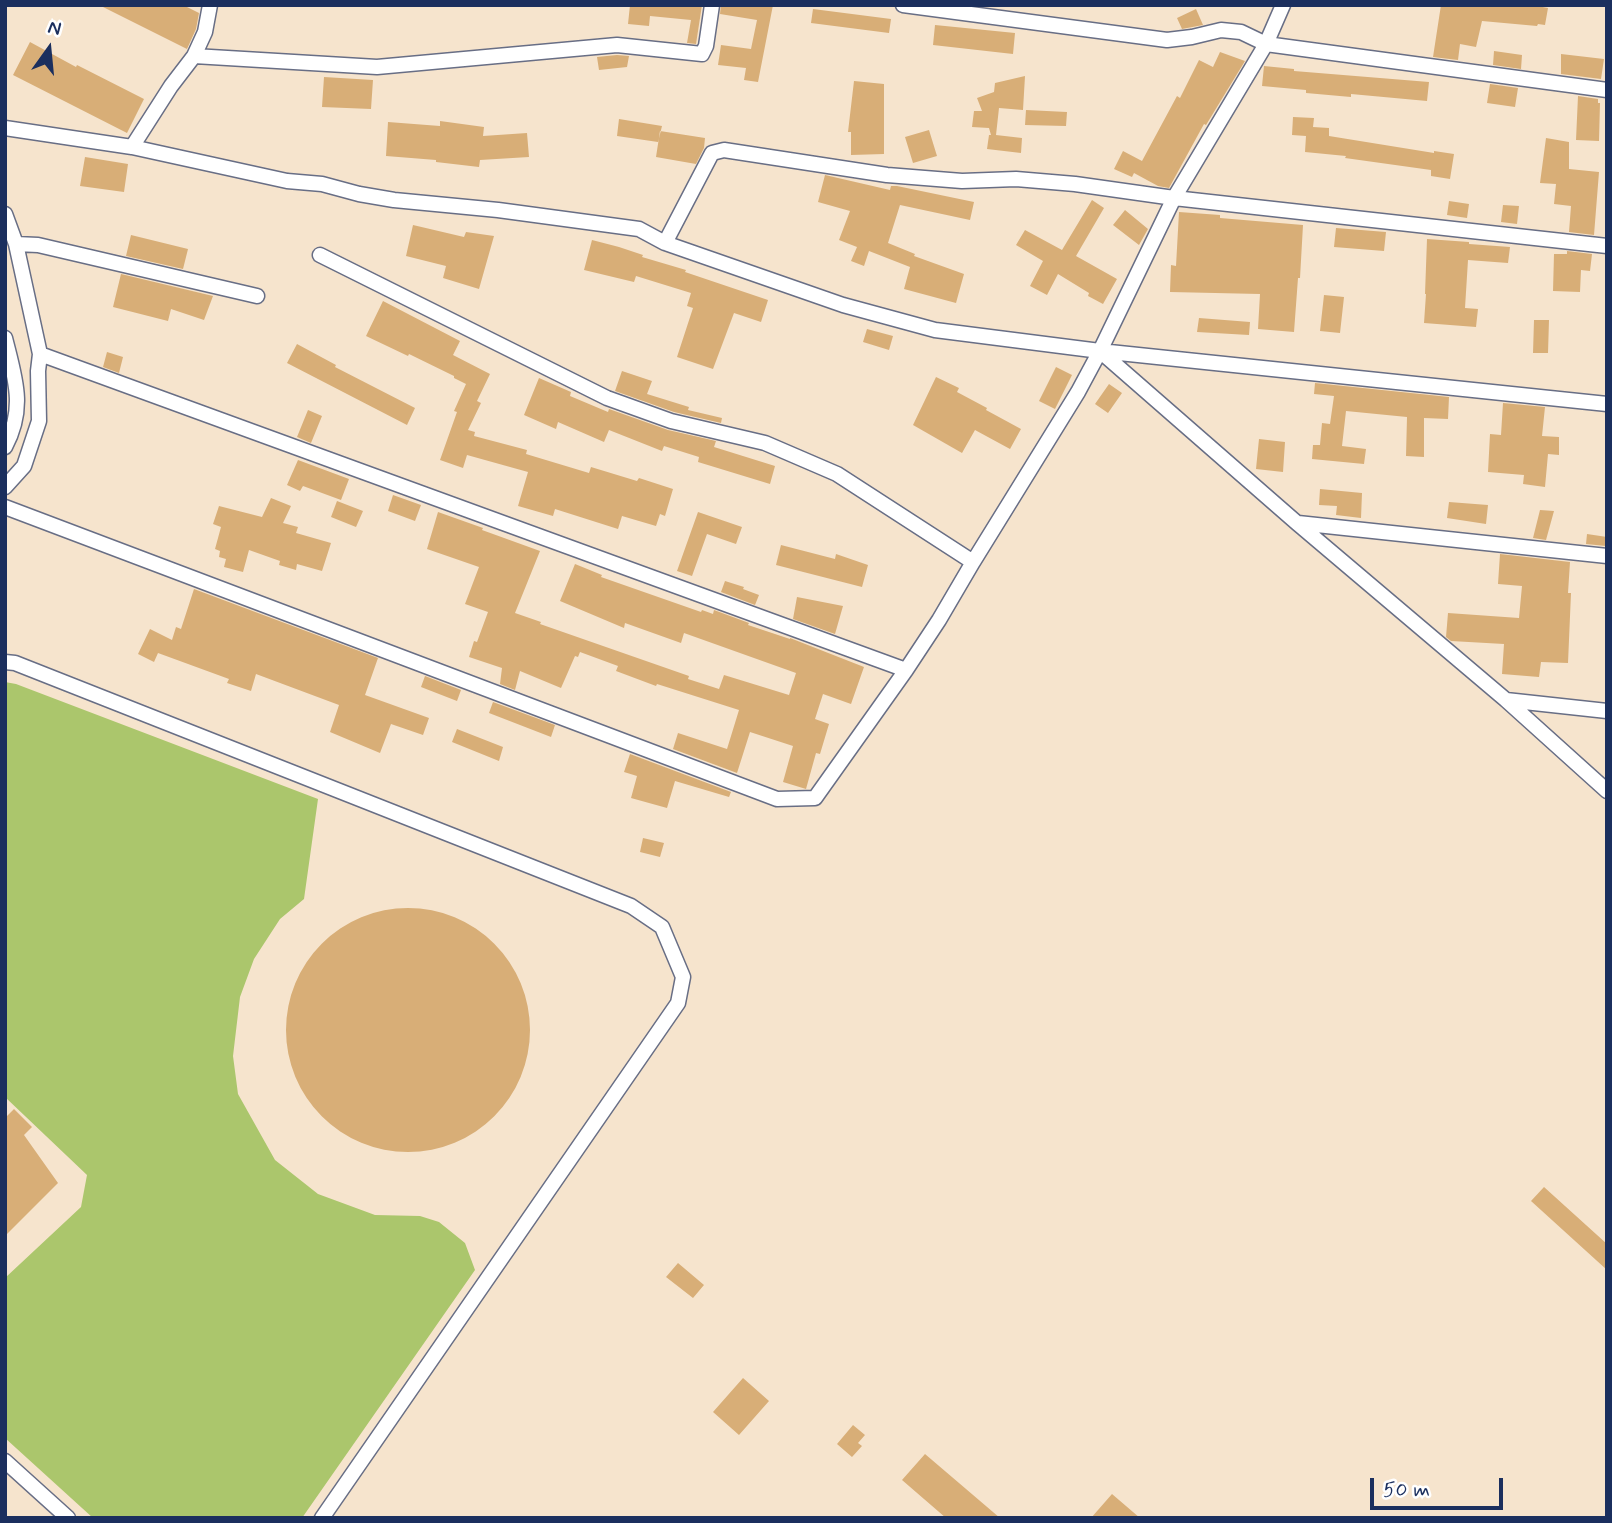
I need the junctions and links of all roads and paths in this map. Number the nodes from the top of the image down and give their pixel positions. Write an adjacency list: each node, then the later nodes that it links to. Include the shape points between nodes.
1 (210, 5): 6 (street)
2 (712, 5): 6 (street, via 702,54 617,45 377,67)
3 (903, 5): 5 (street, via 1167,40 1221,30 1241,32)
4 (1283, 5): 5 (street)
5 (1266, 44): 7 (street); 10 (street)
6 (194, 56): 9 (street)
7 (1607, 90)
8 (5, 128): 9 (street)
9 (132, 147): 12 (street, via 394,200 639,229)
10 (1174, 198): 12 (street, via 1016,178 962,181 887,175 724,150 712,153); 14 (street); 18 (street)
11 (5, 214): 13 (street)
12 (665, 243): 18 (street, via 844,305 935,330)
13 (16, 244): 16 (street, via 38,245); 19 (street)
14 (1607, 246)
15 (320, 255): 26 (street, via 607,398 671,421 765,443 837,474)
16 (257, 296)
17 (5, 338): 21 (street, via 18,400 16,421)
18 (1100, 351): 20 (street); 24 (street); 26 (street)
19 (40, 354): 22 (street, via 38,421 24,466); 28 (street)
20 (1607, 404)
21 (5, 447)
22 (5, 487)
23 (5, 507): 28 (street, via 777,799 815,798)
24 (1297, 523): 25 (street); 29 (street)
25 (1607, 556)
26 (973, 562): 28 (street)
27 (5, 662): 34 (street, via 631,906 662,927 683,977 678,1003)
28 (906, 670)
29 (1506, 700): 30 (street); 31 (street)
30 (1607, 710)
31 (1607, 791)
32 (5, 1461): 33 (street)
33 (68, 1518)
34 (323, 1518)

